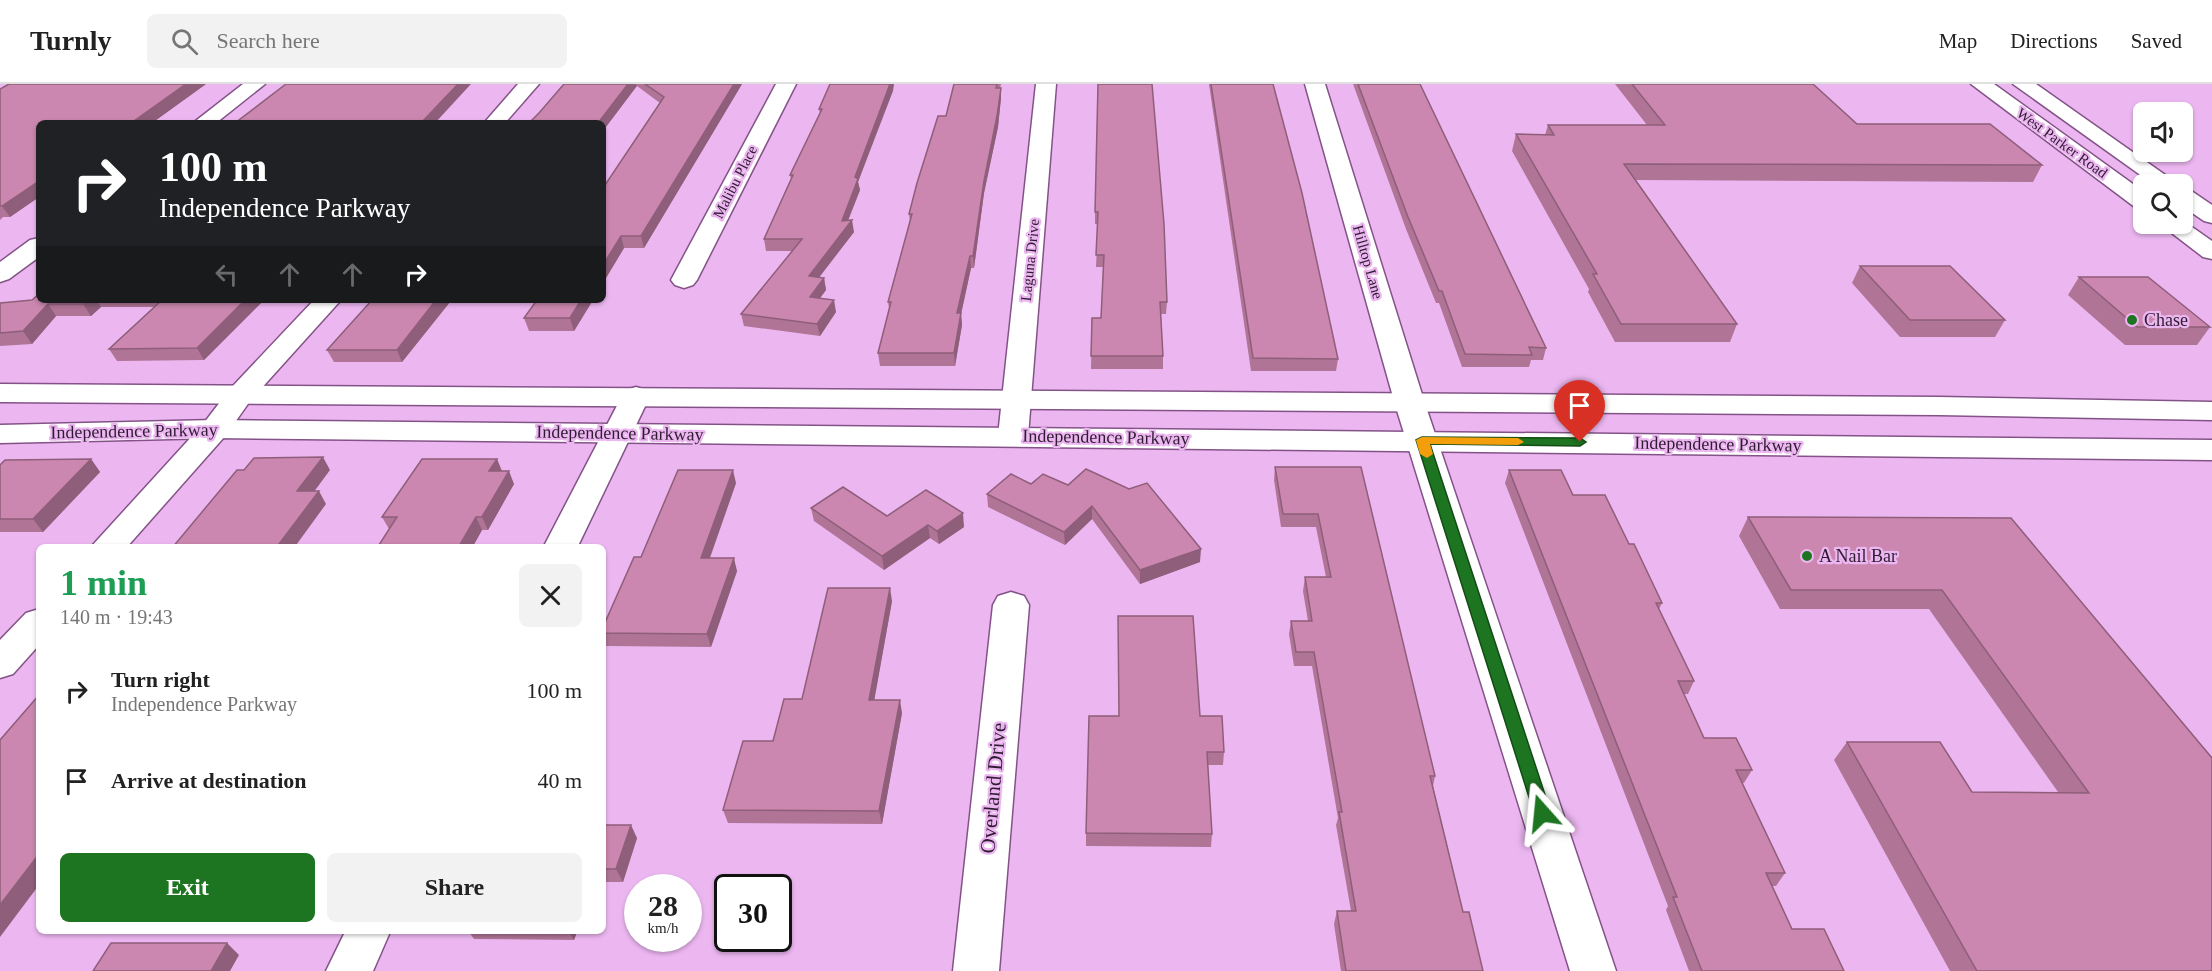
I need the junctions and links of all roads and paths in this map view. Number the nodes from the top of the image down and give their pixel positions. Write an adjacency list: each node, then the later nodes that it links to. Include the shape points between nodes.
1 (255, 84): 8 (main road)
2 (530, 84): 9 (main road)
3 (786, 84): 18 (main road, Malibu Place)
4 (1046, 84): 23 (main road, Laguna Drive)
5 (1315, 84): 24 (main road, Hilltop Lane)
6 (1981, 84): 11 (main road, West Parker Road)
7 (2023, 84): 10 (main road, West Parker Road)
8 (207, 120)
9 (497, 120)
10 (2153, 174)
11 (2133, 191)
12 (2193, 203): 13 (main road)
13 (2212, 216)
14 (2186, 234): 16 (main road)
15 (36, 247): 17 (main road)
16 (2212, 252)
17 (0, 274)
18 (684, 280)
19 (325, 303): 21 (main road)
20 (0, 393): 21 (main road, Independence Parkway)
21 (240, 395): 22 (main road, Independence Parkway); 27 (main road)
22 (636, 396): 23 (main road, Independence Parkway); 28 (main road)
23 (1016, 400): 24 (main road, Independence Parkway); 30 (main road, Laguna Drive)
24 (1410, 405): 25 (main road, Independence Parkway); 31 (main road, Hilltop Lane)
25 (1939, 406): 26 (main road, Independence Parkway); 32 (main road)
26 (2212, 411)
27 (215, 429): 28 (main road, Independence Parkway); 29 (main road, Independence Parkway); 34 (main road)
28 (618, 432): 30 (main road, Independence Parkway); 35 (main road)
29 (0, 434)
30 (1012, 436): 31 (main road, Independence Parkway)
31 (1422, 440): 32 (main road, Independence Parkway); 42 (main road, Hilltop Lane)
32 (1974, 447): 33 (main road, Independence Parkway)
33 (2212, 450)
34 (111, 544)
35 (563, 544)
36 (1011, 605): 41 (main road, Overland Drive)
37 (36, 625): 38 (main road)
38 (0, 664)
39 (367, 934): 40 (main road)
40 (349, 971)
41 (976, 971)
42 (1593, 971)

